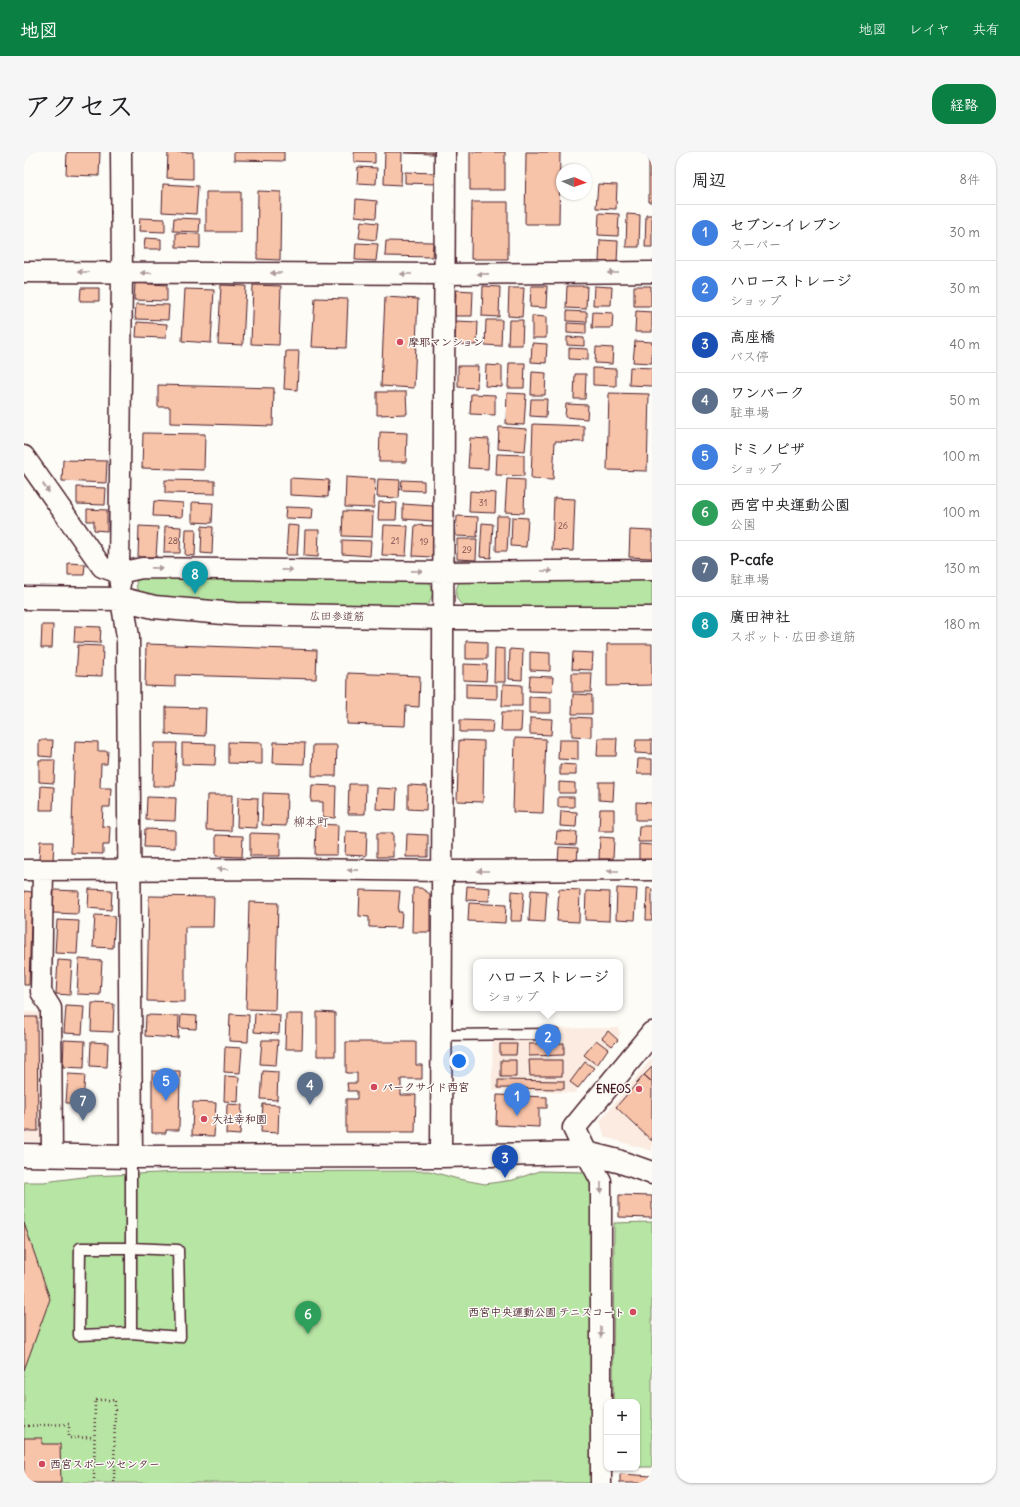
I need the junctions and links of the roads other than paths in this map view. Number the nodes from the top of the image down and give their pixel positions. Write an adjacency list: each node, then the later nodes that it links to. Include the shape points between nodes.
1 (121, 152): 5 (street)
2 (445, 152): 6 (street)
3 (24, 272): 5 (street, one-way to 3)
4 (652, 272): 6 (street, one-way to 6)
5 (122, 273): 6 (street, one-way to 5); 10 (street)
6 (444, 274): 9 (street)
7 (24, 456): 10 (street, one-way to 10, via 102,567)
8 (652, 570): 9 (street, one-way to 8)
9 (444, 572): 10 (street, one-way to 9, via 142,568); 13 (street)
10 (119, 573): 12 (street)
11 (24, 598): 12 (street, 広田参道筋)
12 (122, 598): 13 (street, 広田参道筋, via 154,607 235,614); 15 (street, via 128,637)
13 (442, 618): 14 (street, 広田参道筋); 18 (street)
14 (652, 618)
15 (129, 869): 16 (street); 18 (street, one-way to 15); 26 (street)
16 (33, 870): 24 (street, via 41,992 51,1008)
17 (652, 870): 18 (street, one-way to 18)
18 (443, 872): 21 (street)
19 (652, 1033): 22 (street, via 574,1128)
20 (554, 1034): 21 (lane)
21 (442, 1035): 25 (street)
22 (586, 1153): 25 (street); 27 (street); 30 (street, one-way to 30, via 601,1181)
23 (24, 1156): 24 (street)
24 (52, 1156): 26 (street)
25 (441, 1156): 26 (street)
26 (131, 1157): 28 (lane)
27 (652, 1173)
28 (131, 1248): 29 (lane); 29 (lane, via 178,1250 180,1337); 29 (lane, via 80,1248 79,1335)
29 (131, 1334)
30 (601, 1483)

